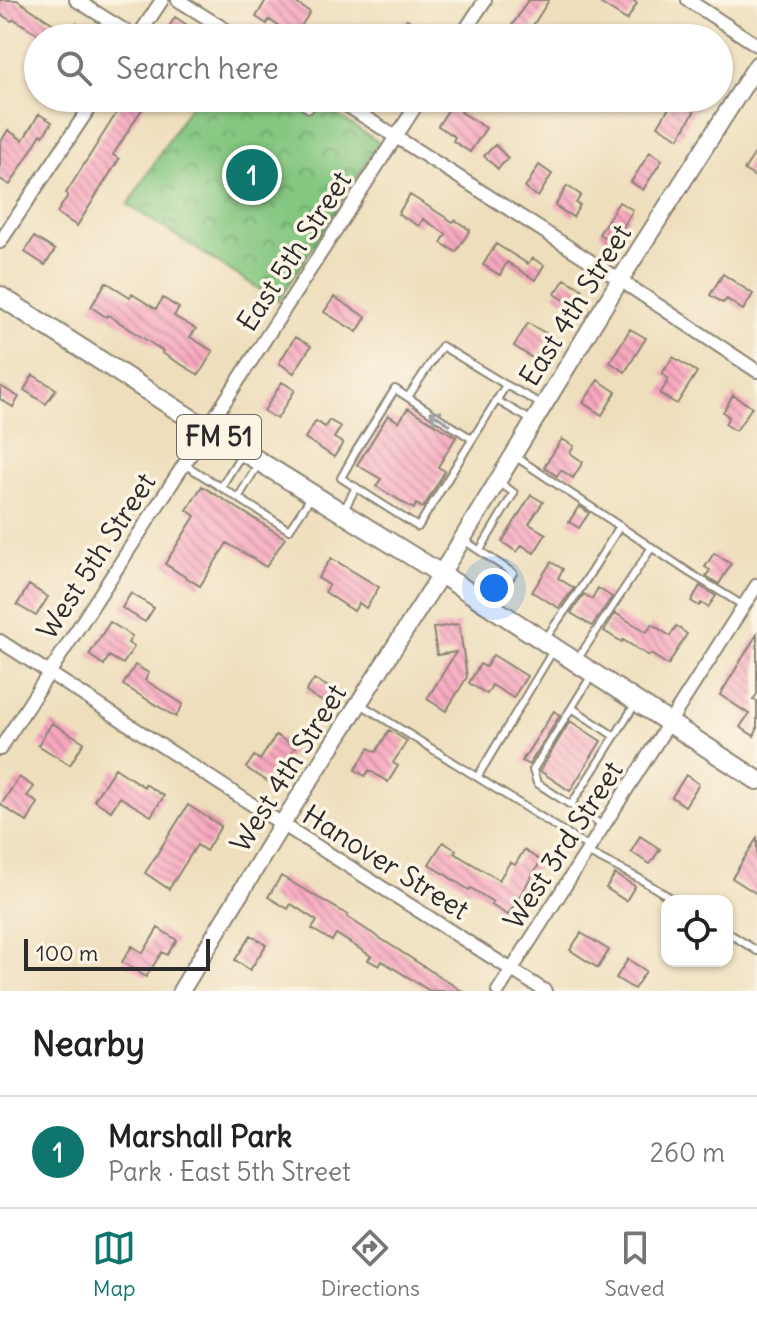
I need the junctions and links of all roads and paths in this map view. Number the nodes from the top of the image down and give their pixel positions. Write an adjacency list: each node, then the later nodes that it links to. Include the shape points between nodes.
1 (76, 0): 6 (street)
2 (162, 0): 7 (street)
3 (178, 0): 8 (street)
4 (485, 0): 9 (street)
5 (688, 0): 10 (street)
6 (115, 24)
7 (146, 24)
8 (217, 24)
9 (469, 24)
10 (725, 24)
11 (733, 29): 12 (street)
12 (757, 45)
13 (757, 65): 14 (street, East 4th Street)
14 (733, 103)
15 (87, 112): 20 (street)
16 (357, 112): 19 (street)
17 (412, 112): 19 (street, East 5th Street)
18 (727, 112): 21 (street, East 4th Street)
19 (396, 136): 21 (street); 29 (street, East 5th Street)
20 (0, 242)
21 (620, 280): 23 (street); 27 (street, East 4th Street)
22 (0, 296): 29 (main road, FM 51)
23 (757, 371)
24 (506, 385): 25 (lane, via 442,346); 26 (lane); 27 (lane)
25 (408, 397): 30 (lane, one-way to 25); 36 (lane, via 395,389 356,451 341,478)
26 (496, 400): 28 (lane); 30 (lane)
27 (544, 406): 28 (street, East 4th Street)
28 (534, 422): 31 (street, East 4th Street)
29 (207, 429): 32 (main road, FM 51); 33 (street, West 5th Street)
30 (472, 439): 36 (lane, via 418,527)
31 (514, 455): 34 (street, East 4th Street); 40 (lane)
32 (251, 457): 35 (lane); 37 (main road, FM 51); 38 (lane)
33 (184, 464): 35 (lane); 51 (street, West 5th Street)
34 (498, 481): 41 (street, East 4th Street); 43 (lane, via 514,493)
35 (221, 487): 38 (lane)
36 (356, 487): 39 (lane)
37 (313, 495): 38 (lane, via 289,530); 39 (main road, FM 51)
38 (238, 498)
39 (342, 513): 44 (main road, FM 51)
40 (620, 526): 42 (lane); 49 (lane)
41 (462, 539): 43 (lane); 44 (street, East 4th Street)
42 (652, 547): 46 (lane); 50 (lane)
43 (480, 550): 47 (lane, via 513,573)
44 (441, 574): 47 (main road, FM 51); 53 (street, West 4th Street)
45 (757, 585): 46 (street, West 3rd Street)
46 (744, 606): 56 (street, West 3rd Street)
47 (492, 608): 49 (main road, FM 51)
48 (0, 641): 51 (street, Hanover Street)
49 (549, 645): 50 (main road, FM 51); 59 (lane)
50 (575, 663): 52 (main road, FM 51)
51 (49, 672): 58 (street, West 5th Street); 62 (street, Hanover Street)
52 (592, 674): 54 (main road, FM 51); 55 (lane)
53 (359, 703): 59 (lane); 62 (street, West 4th Street)
54 (636, 703): 56 (main road, FM 51); 57 (lane)
55 (572, 708): 57 (lane); 61 (lane, via 533,770 537,783)
56 (669, 724): 60 (main road, FM 51); 63 (street, West 3rd Street)
57 (614, 736): 61 (lane)
58 (0, 749)
59 (478, 776): 64 (lane)
60 (757, 780)
61 (571, 805): 63 (lane)
62 (282, 824): 68 (street, Hanover Street); 69 (street, West 4th Street)
63 (603, 826): 64 (street, West 3rd Street)
64 (589, 850): 65 (lane); 68 (street, West 3rd Street)
65 (666, 895)
66 (733, 936): 67 (lane)
67 (757, 951)
68 (511, 970): 70 (street, West 3rd Street); 71 (street, Hanover Street)
69 (181, 991)
70 (498, 991)
71 (545, 991)

